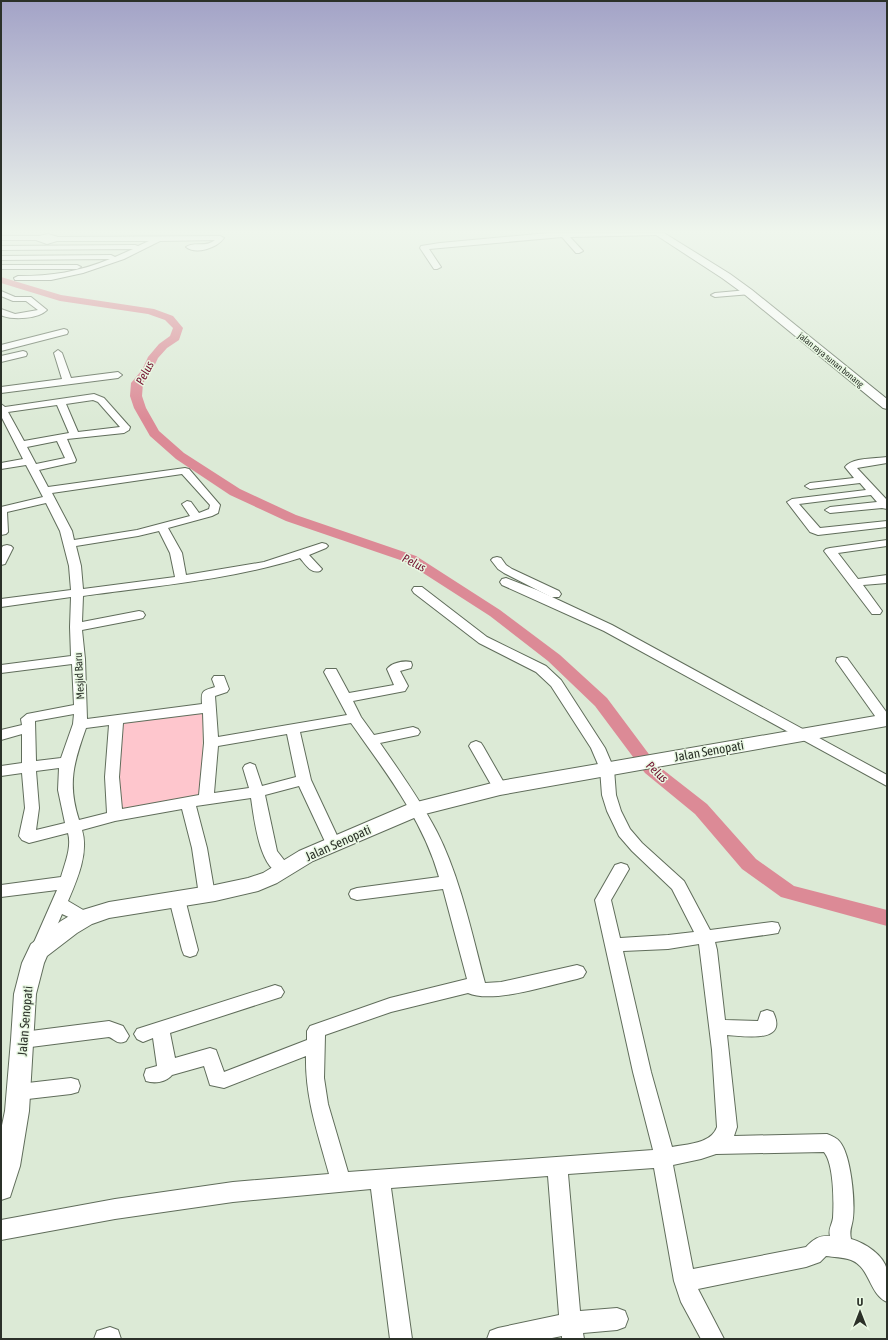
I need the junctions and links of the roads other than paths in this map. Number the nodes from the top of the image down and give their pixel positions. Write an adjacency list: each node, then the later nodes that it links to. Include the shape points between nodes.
1 (13, 296): 3 (street, via 13,299 28,299 42,311 15,317 8,316)
2 (752, 296): 17 (main road, jalan raya sunan bonang)
3 (1, 310)
4 (64, 332): 5 (street)
5 (1, 348)
6 (58, 353): 11 (street)
7 (23, 354): 8 (street)
8 (1, 359)
9 (118, 375): 10 (street)
10 (100, 377): 11 (street); 14 (street)
11 (67, 381): 12 (street)
12 (33, 385): 13 (street); 16 (street)
13 (1, 390)
14 (102, 390)
15 (60, 401): 16 (street); 19 (street); 19 (street, via 97,398 125,428)
16 (40, 404): 18 (street)
17 (887, 405)
18 (2, 409): 21 (street, Mesjid Baru)
19 (75, 435): 20 (street)
20 (61, 438): 21 (street); 23 (street, via 71,460)
21 (20, 445): 23 (street, Mesjid Baru)
22 (887, 460): 25 (street, via 850,467)
23 (31, 464): 24 (street); 28 (street, Mesjid Baru)
24 (1, 466)
25 (857, 477): 26 (street); 27 (street)
26 (807, 482)
27 (873, 492): 30 (street); 34 (street, via 792,502 817,531)
28 (48, 495): 31 (street); 33 (street, via 185,471 215,505 212,512); 38 (street, Mesjid Baru, via 66,531)
29 (187, 504): 33 (street)
30 (886, 505): 32 (street)
31 (1, 510): 36 (street)
32 (830, 510)
33 (196, 518): 35 (street)
34 (887, 524)
35 (162, 527): 38 (street); 43 (street, via 176,553)
36 (2, 532)
37 (887, 543): 46 (street, via 830,551)
38 (69, 544): 48 (street, Mesjid Baru, via 75,566)
39 (322, 546): 40 (street)
40 (302, 554): 42 (street); 43 (street, via 266,565)
41 (497, 560): 69 (street, via 508,571 606,618)
42 (316, 568)
43 (182, 579): 48 (street)
44 (887, 579): 46 (street)
45 (506, 582): 69 (street, via 608,628)
46 (854, 583): 50 (street)
47 (418, 590): 77 (street, via 483,640 528,661 548,675 562,690 598,748)
48 (77, 593): 49 (street); 52 (street, Mesjid Baru)
49 (1, 603)
50 (876, 612)
51 (139, 615): 52 (street)
52 (76, 627): 53 (street, Mesjid Baru)
53 (79, 659): 56 (street); 60 (street, Mesjid Baru)
54 (842, 661): 64 (street)
55 (406, 665): 59 (street, via 393,669 400,688)
56 (1, 670)
57 (331, 672): 59 (street)
58 (219, 679): 61 (street, via 222,689 208,694)
59 (345, 698): 62 (street)
60 (81, 708): 65 (street, Mesjid Baru); 66 (street, via 30,717)
61 (209, 708): 63 (street); 72 (street)
62 (356, 718): 67 (street); 71 (street)
63 (116, 719): 65 (street); 86 (street, via 112,777)
64 (886, 720): 69 (main road, Jalan Senopati)
65 (80, 724): 74 (street, Mesjid Baru)
66 (28, 728): 70 (street); 75 (street)
67 (293, 730): 72 (street); 79 (street)
68 (413, 732): 71 (street)
69 (809, 734): 77 (main road, Jalan Senopati); 80 (street)
70 (1, 735)
71 (371, 740): 85 (street)
72 (211, 743): 83 (street)
73 (476, 746): 81 (street)
74 (68, 762): 75 (street); 87 (street, Mesjid Baru, via 65,790)
75 (28, 767): 78 (street); 87 (street, via 32,808 27,836 32,837)
76 (250, 768): 82 (street)
77 (598, 770): 81 (main road, Jalan Senopati); 100 (street, via 624,832 678,885)
78 (1, 771)
79 (304, 780): 82 (street); 88 (street)
80 (887, 781)
81 (500, 788): 85 (main road, Jalan Senopati)
82 (257, 792): 83 (street); 90 (street, via 269,852)
83 (206, 799): 84 (street)
84 (188, 803): 86 (street); 95 (street, via 197,834)
85 (416, 809): 88 (main road, Jalan Senopati); 92 (street, via 430,833)
86 (115, 816): 87 (street)
87 (73, 826): 91 (street, Mesjid Baru, via 77,839 76,852)
88 (333, 844): 90 (main road, Jalan Senopati)
89 (621, 869): 101 (street, via 603,900)
90 (283, 870): 95 (main road, Jalan Senopati, via 250,885)
91 (68, 882): 93 (street); 97 (street, Mesjid Baru)
92 (448, 882): 94 (street); 105 (street)
93 (1, 891)
94 (357, 894)
95 (207, 895): 96 (main road, Jalan Senopati)
96 (177, 899): 98 (main road, Jalan Senopati, via 109,910); 103 (street)
97 (58, 904): 98 (street); 102 (street, Mesjid Baru)
98 (84, 918): 102 (main road, Jalan Senopati)
99 (772, 928): 100 (street)
100 (705, 938): 101 (street); 108 (street, via 709,950)
101 (614, 946): 117 (street)
102 (39, 950): 112 (main road, Jalan Senopati, via 25,994)
103 (190, 950)
104 (577, 972): 105 (street, via 501,989)
105 (478, 990): 113 (street, via 469,986 390,1005 317,1030)
106 (276, 992): 109 (street)
107 (767, 1017): 108 (street, via 767,1026 763,1029)
108 (717, 1027): 116 (street, via 727,1127 726,1134)
109 (160, 1029): 110 (street); 113 (street, via 166,1059 159,1072 210,1056 217,1078 224,1080)
110 (143, 1034)
111 (120, 1036): 112 (street, via 117,1031 109,1029)
112 (23, 1040): 115 (main road, Jalan Senopati)
113 (315, 1045): 120 (street, via 315,1078 320,1113)
114 (71, 1086): 115 (street)
115 (19, 1092): 121 (main road, Jalan Senopati)
116 (713, 1145): 117 (street, via 702,1150); 123 (street, via 830,1145 834,1149 843,1181 843,1219 839,1231)
117 (658, 1158): 118 (street); 124 (street)
118 (568, 1165): 119 (street); 127 (street)
119 (380, 1179): 120 (street); 128 (street)
120 (341, 1183): 122 (street, via 195,1197)
121 (1, 1188)
122 (1, 1230)
123 (842, 1248): 124 (street, via 820,1247 813,1255 806,1257); 125 (street, via 864,1256)
124 (685, 1281): 130 (street, via 689,1294)
125 (887, 1291)
126 (617, 1319): 127 (street)
127 (571, 1331): 129 (street)
128 (401, 1339)
129 (498, 1339)
130 (713, 1339)

